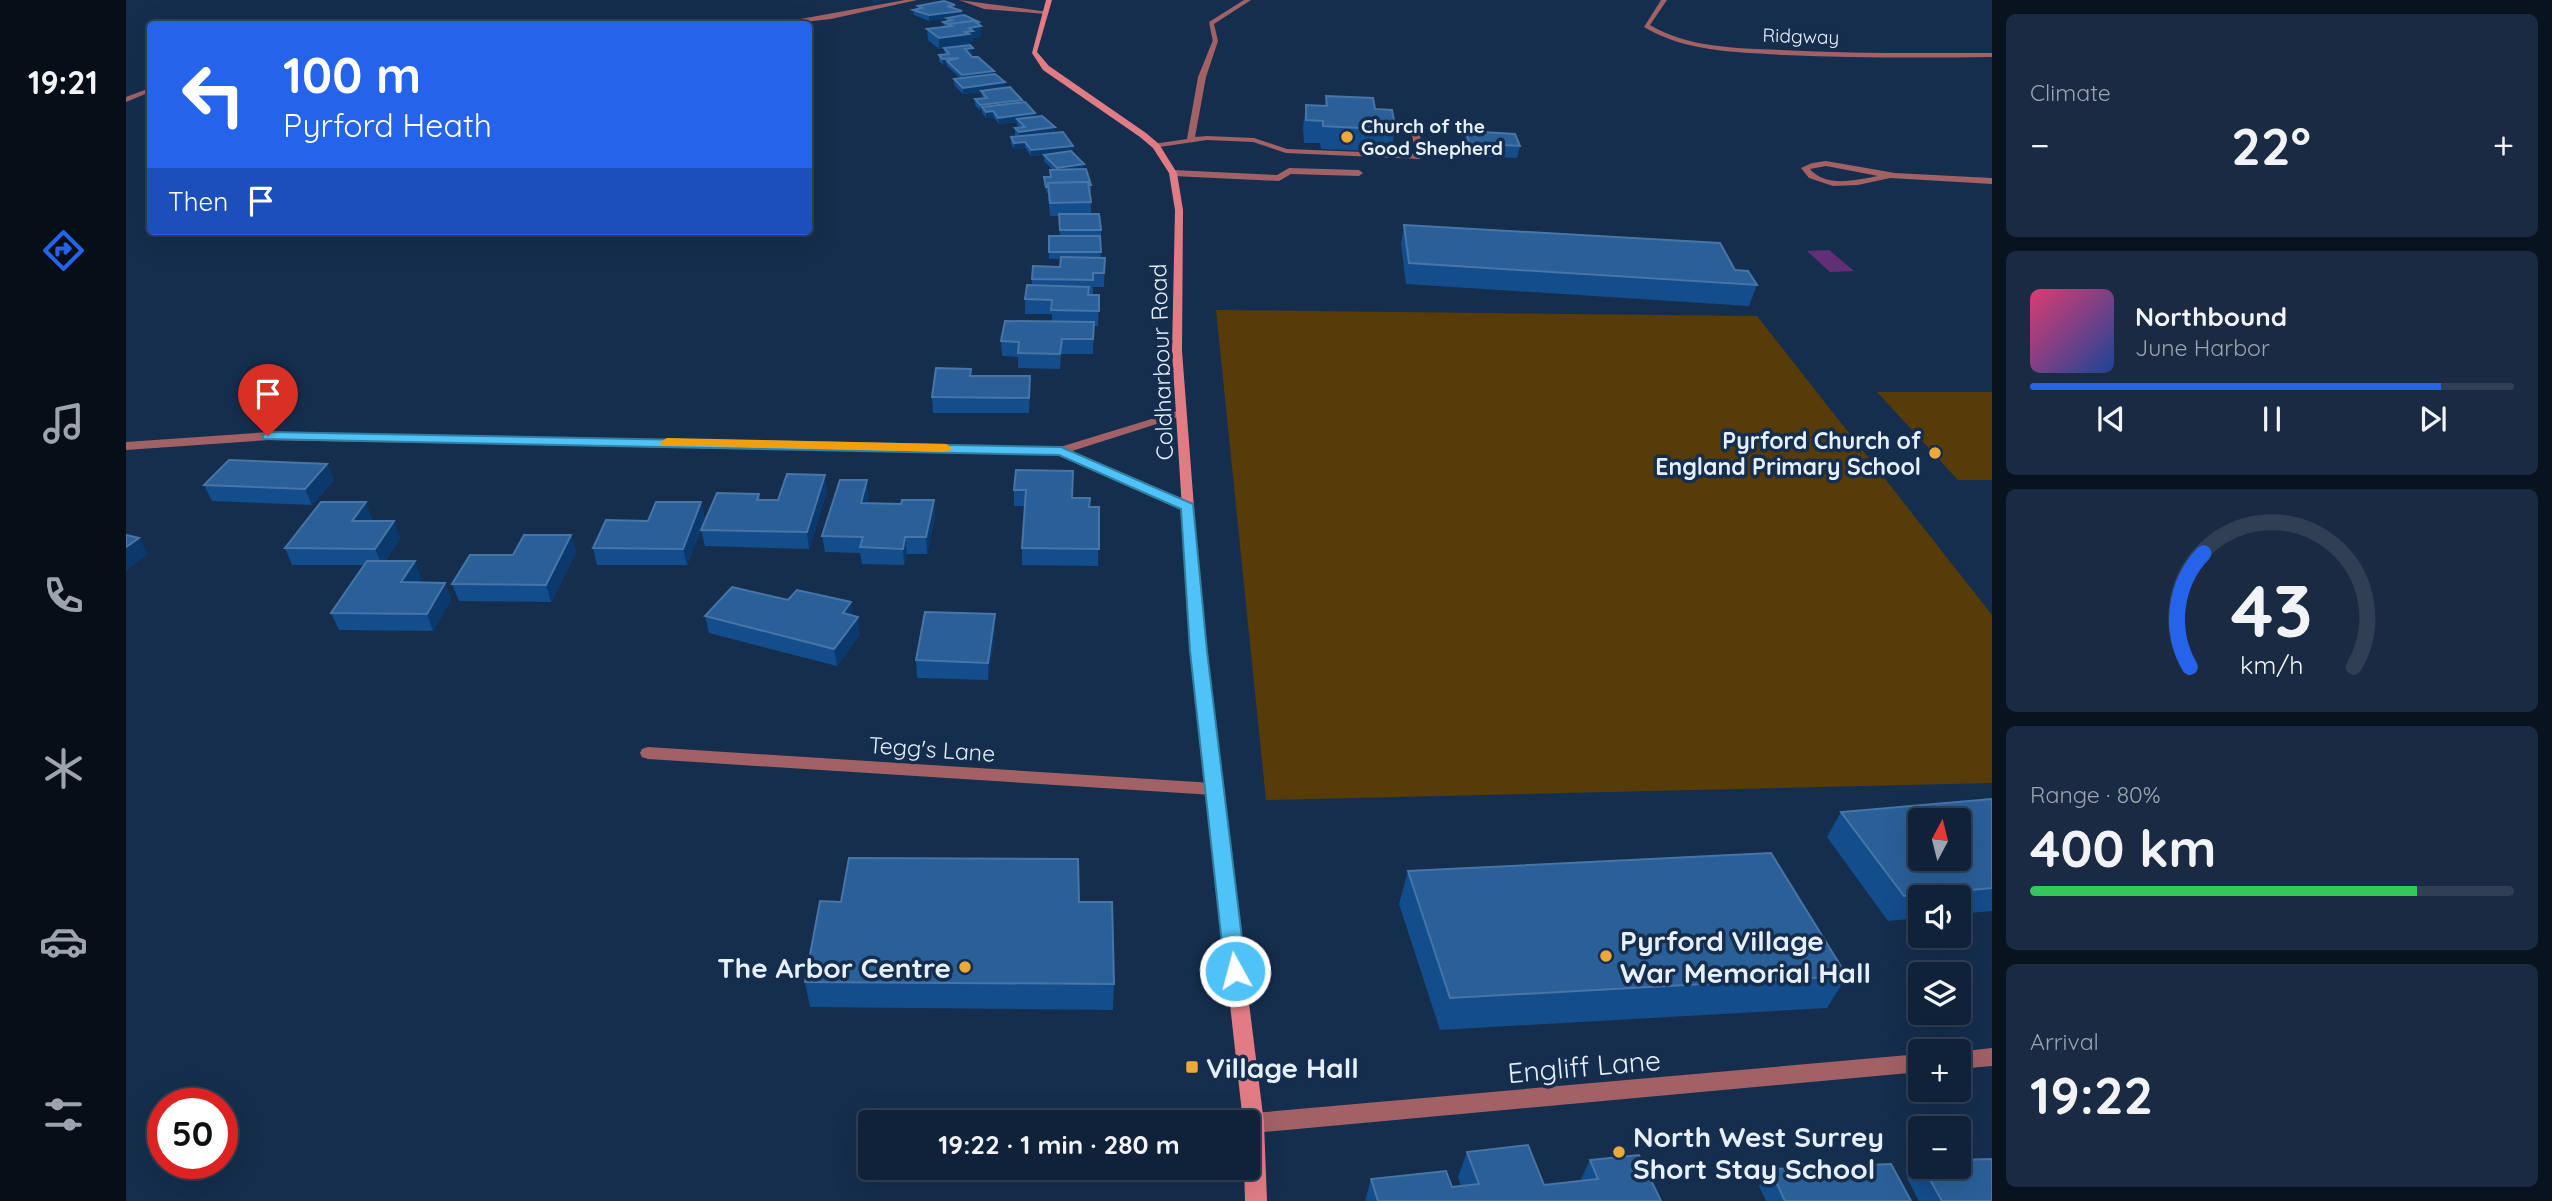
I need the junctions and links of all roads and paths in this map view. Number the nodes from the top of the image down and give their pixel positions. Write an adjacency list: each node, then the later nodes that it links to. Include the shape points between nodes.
1 (914, 0): 6 (street)
2 (962, 0): 5 (street, via 984,8)
3 (1248, 0): 11 (street, via 1211,23 1215,41 1202,77)
4 (1664, 0): 7 (street, Ridgway, via 1646,26 1684,44 1786,52)
5 (1048, 6): 12 (main road, Coldharbour Road, via 1034,52 1046,68)
6 (800, 21)
7 (1992, 55)
8 (147, 91): 9 (street)
9 (126, 100)
10 (1416, 134): 11 (street, via 1419,157 1286,151 1254,140)
11 (1191, 140): 12 (street)
12 (1156, 146): 13 (main road, Coldharbour Road)
13 (1173, 173): 14 (street, via 1279,178 1289,171); 17 (main road, Coldharbour Road, via 1179,210)
14 (1359, 173)
15 (1892, 175): 15 (street, via 1841,184 1813,177 1805,168 1830,164); 16 (street)
16 (1992, 181)
17 (1181, 413): 19 (street); 20 (main road, Coldharbour Road)
18 (126, 446): 19 (street, via 268,436)
19 (1061, 451): 20 (street)
20 (1188, 507): 22 (main road, Coldharbour Road)
21 (648, 753): 22 (street, Tegg's Lane)
22 (1213, 789): 26 (main road, Coldharbour Road)
23 (1992, 1057): 24 (street)
24 (1971, 1059)
25 (1908, 1064): 27 (street, Engliff Lane)
26 (1252, 1110)
27 (1260, 1123)
28 (1255, 1180): 29 (main road, Coldharbour Road)
29 (1256, 1201)

